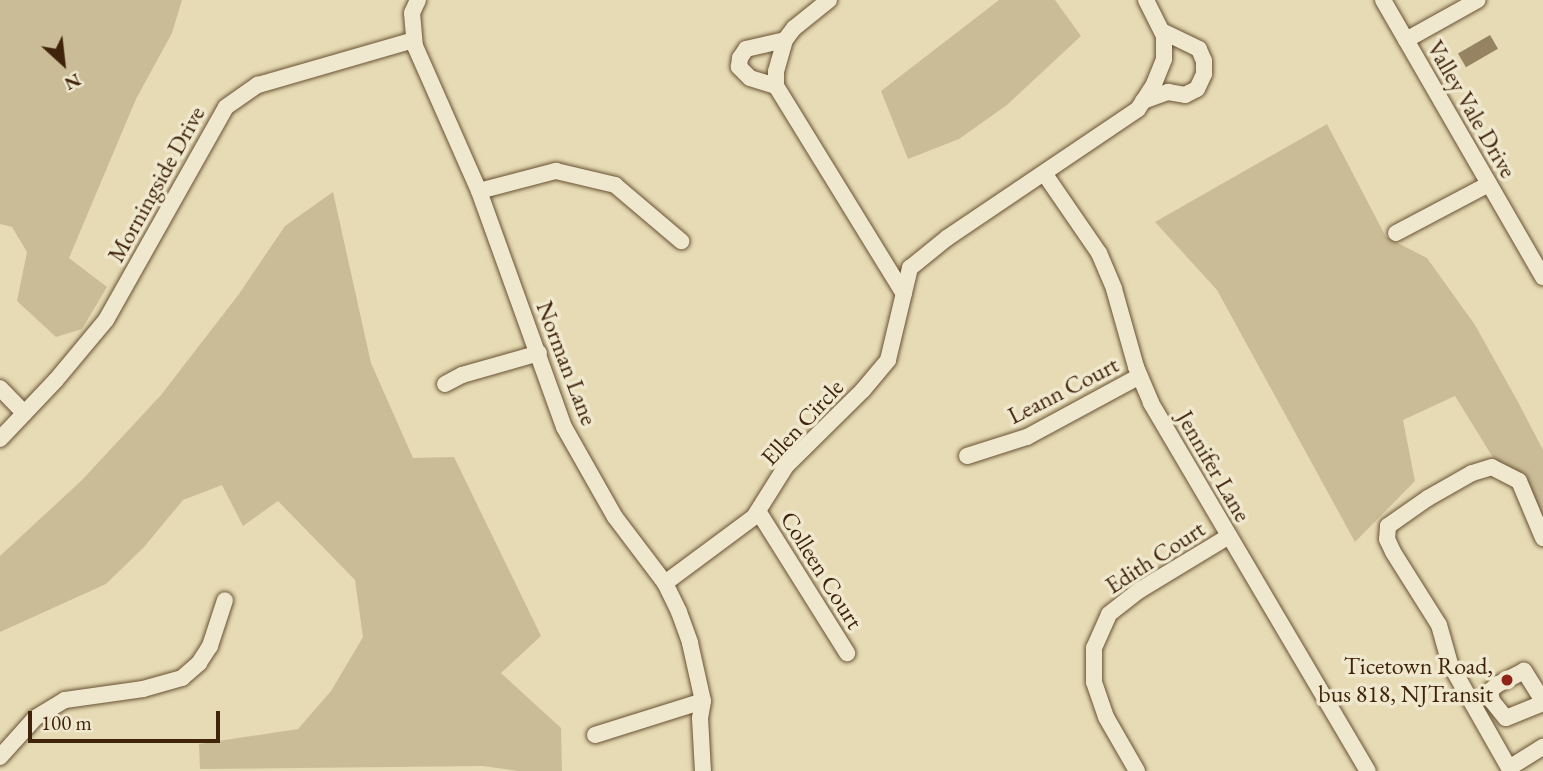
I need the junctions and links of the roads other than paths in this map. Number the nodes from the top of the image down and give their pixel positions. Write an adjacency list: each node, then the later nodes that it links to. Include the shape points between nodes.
1 (418, 0): 7 (street, Norman Lane, via 412,13)
2 (830, 0): 8 (street)
3 (1146, 0): 6 (street, Ellen Circle)
4 (1382, 0): 9 (street, Valley Vale Drive)
5 (1478, 0): 9 (street)
6 (1162, 31): 11 (street, Ellen Circle, via 1164,59); 11 (street, Ellen Circle, via 1199,50 1205,61 1204,74 1197,89 1185,95 1168,92)
7 (414, 40): 14 (street, Norman Lane); 23 (street, Morningside Drive, via 258,85 226,107 106,320)
8 (785, 40): 10 (street); 10 (street, via 746,49 738,67 750,78)
9 (1406, 40): 13 (street, Valley Vale Drive)
10 (776, 86): 18 (street)
11 (1143, 101): 12 (street, Ellen Circle, via 1138,109)
12 (1044, 173): 18 (street, Ellen Circle, via 910,268); 20 (street, Jennifer Lane, via 1099,253)
13 (1489, 184): 15 (street); 17 (street, Valley Vale Drive)
14 (479, 191): 16 (street, via 556,171 615,184); 19 (street, Norman Lane)
15 (1396, 233)
16 (681, 241)
17 (1543, 277)
18 (904, 294): 26 (street, Ellen Circle, via 888,360 786,466)
19 (539, 353): 21 (street); 29 (street, Norman Lane, via 564,427 615,517)
20 (1140, 376): 25 (street, Leann Court, via 1027,436); 27 (street, Jennifer Lane)
21 (445, 384)
22 (0, 388): 23 (street)
23 (24, 413): 24 (street, Morningside Drive)
24 (0, 439)
25 (967, 456)
26 (758, 511): 29 (street, Ellen Circle); 31 (street, Colleen Court)
27 (1228, 536): 38 (street, Edith Court, via 1109,614 1094,648 1094,682 1106,717); 39 (street, Jennifer Lane)
28 (1543, 538): 36 (street, via 1519,481 1493,467 1472,473 1388,526 1393,552 1439,625 1450,664)
29 (665, 583): 32 (street, Norman Lane, via 690,643)
30 (225, 600): 35 (street, via 210,646 183,678 65,700 35,718)
31 (847, 653)
32 (704, 701): 33 (street); 37 (street, Norman Lane, via 700,718)
33 (595, 735)
34 (1543, 747): 36 (street)
35 (0, 757)
36 (1510, 770)
37 (703, 771)
38 (1137, 771)
39 (1368, 771)

